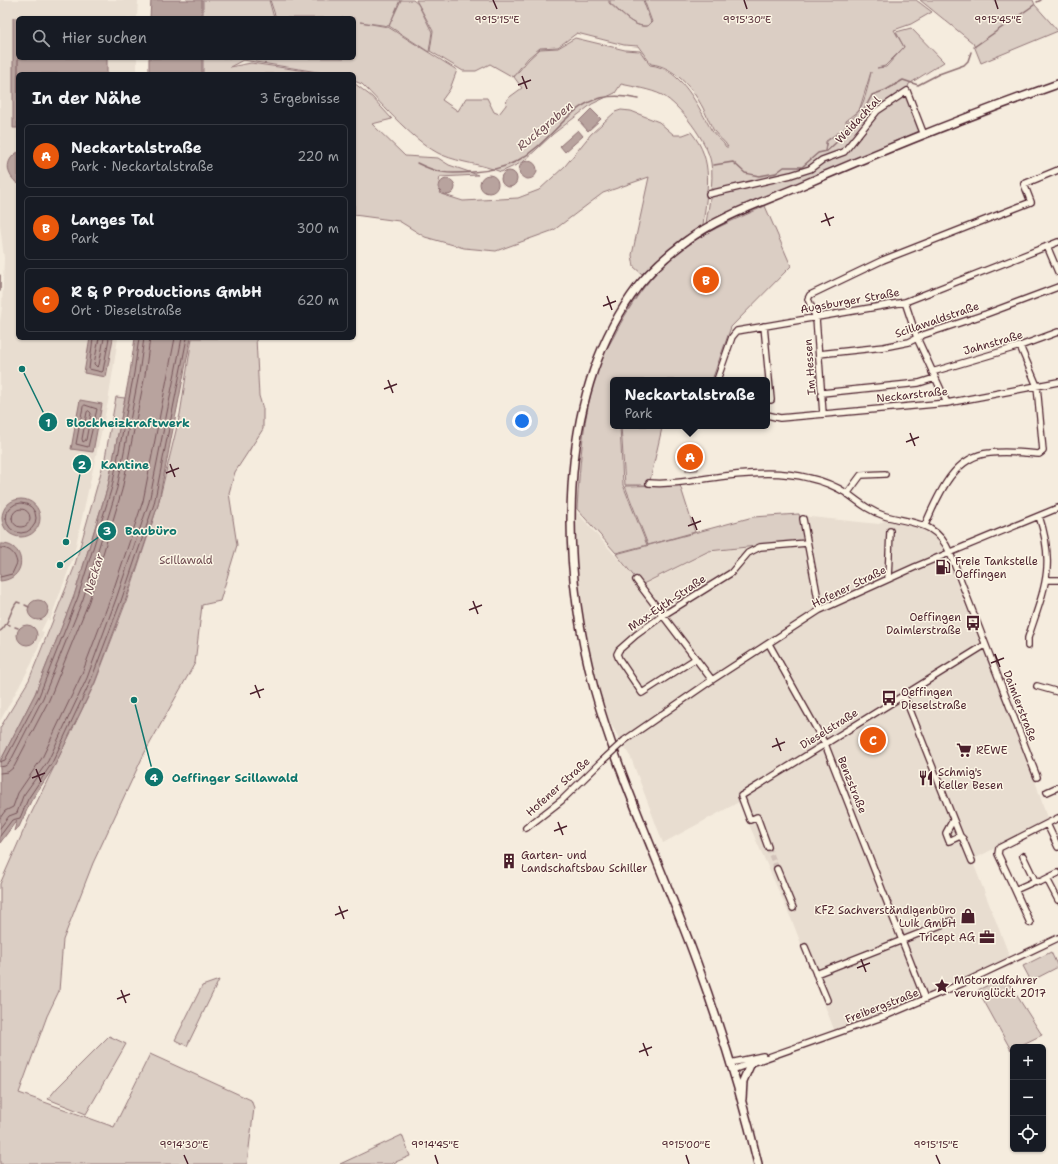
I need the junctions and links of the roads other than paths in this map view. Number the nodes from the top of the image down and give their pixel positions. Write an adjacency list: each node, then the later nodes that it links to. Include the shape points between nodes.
1 (1058, 84): 2 (main road)
2 (924, 135): 4 (street, Weidachtal, via 907,91 877,111 844,152 822,160 810,169 791,175); 82 (main road, via 814,179 721,221 685,242 632,293 611,327 594,366 582,412 572,509 573,565 582,635 604,722 697,963)
3 (1058, 170): 10 (street, Im Hessen, via 1024,184 1031,202 884,260 810,295 809,302)
4 (709, 194)
5 (1058, 242): 6 (street, Augsburger Straße)
6 (1047, 246): 7 (street); 9 (street, Augsburger Straße)
7 (1058, 272)
8 (1058, 287): 13 (street, Scillawaldstraße)
9 (905, 302): 10 (street, Augsburger Straße); 13 (street)
10 (816, 318): 11 (street, Augsburger Straße); 15 (street, Im Hessen)
11 (764, 326): 17 (street, Augsburger Straße, via 734,333); 18 (street)
12 (1058, 332): 14 (street, Jahnstraße)
13 (917, 338): 15 (street, Scillawaldstraße, via 884,347); 16 (street)
14 (1020, 346): 16 (street, Jahnstraße); 21 (street)
15 (819, 354): 23 (street, Im Hessen)
16 (932, 372): 19 (street)
17 (718, 377)
18 (769, 377)
19 (935, 378): 23 (street, via 919,383); 25 (street)
20 (1058, 382): 21 (street, Neckarstraße)
21 (1038, 386): 25 (street, Neckarstraße); 34 (street, via 1044,448 1042,452 990,452 969,459 959,466 945,485)
22 (770, 389): 24 (street)
23 (822, 393): 26 (street, Im Hessen)
24 (771, 400)
25 (947, 403): 26 (street, Neckarstraße)
26 (823, 414): 27 (street, Neckarstraße, via 780,418)
27 (770, 416)
28 (884, 474): 30 (street, via 861,475)
29 (649, 483): 30 (street, via 782,473 832,485)
30 (847, 494): 34 (street, via 884,516)
31 (1058, 508): 32 (street, Hofener Straße)
32 (1039, 516): 37 (street, Hofener Straße); 40 (street, via 1047,548)
33 (803, 519): 36 (street)
34 (925, 525): 37 (street, Daimlerstraße, via 942,537)
35 (890, 531): 38 (street)
36 (807, 543): 42 (street); 43 (street, Max-Eyth-Straße, via 760,547 748,553 731,573)
37 (950, 552): 38 (street, Hofener Straße); 45 (street, Daimlerstraße)
38 (888, 579): 42 (street, Hofener Straße)
39 (636, 580): 43 (street)
40 (1046, 580): 41 (street); 46 (street, via 1028,638)
41 (1058, 580)
42 (820, 610): 44 (street, Hofener Straße)
43 (662, 616): 47 (street); 47 (street, Max-Eyth-Straße, via 636,634 619,650 619,659 642,693)
44 (769, 644): 48 (street, Hofener Straße); 52 (street, Benzstraße)
45 (985, 646): 51 (street, Dieselstraße); 53 (street, Daimlerstraße)
46 (1028, 646)
47 (695, 659): 48 (street)
48 (712, 680): 59 (street, Hofener Straße, bridge, via 624,740 562,800)
49 (1037, 686): 50 (street)
50 (1058, 692)
51 (904, 695): 52 (street, Dieselstraße); 57 (street)
52 (825, 744): 62 (street, Dieselstraße, via 741,796 750,820 757,817); 75 (street, Benzstraße)
53 (1037, 777)
54 (1058, 787): 55 (street)
55 (1047, 792)
56 (1058, 818): 58 (street)
57 (953, 820): 60 (street); 60 (street, via 946,834 949,841)
58 (1047, 824): 61 (street); 69 (street, via 999,848 998,854)
59 (526, 828)
60 (960, 836): 64 (street)
61 (1058, 846)
62 (768, 847)
63 (1023, 856): 68 (street)
64 (972, 861)
65 (777, 869): 71 (street)
66 (1058, 873): 67 (street)
67 (1047, 879): 68 (street, via 1040,882); 70 (street)
68 (1035, 880): 69 (street)
69 (1015, 890): 73 (street)
70 (1058, 900)
71 (793, 908)
72 (951, 921): 75 (street)
73 (1030, 923)
74 (1058, 938): 78 (street, Freibergstraße)
75 (902, 939): 77 (street); 78 (street, Benzstraße)
76 (806, 947): 77 (street)
77 (816, 974): 79 (street)
78 (925, 999): 80 (street, Freibergstraße, via 832,1036)
79 (826, 1000)
80 (775, 1053): 81 (street, Freibergstraße); 82 (street, Freibergstraße)
81 (751, 1063): 82 (street, Freibergstraße); 83 (main road, via 743,1081)
82 (731, 1066): 83 (main road)
83 (742, 1107): 84 (main road)
84 (758, 1164)

